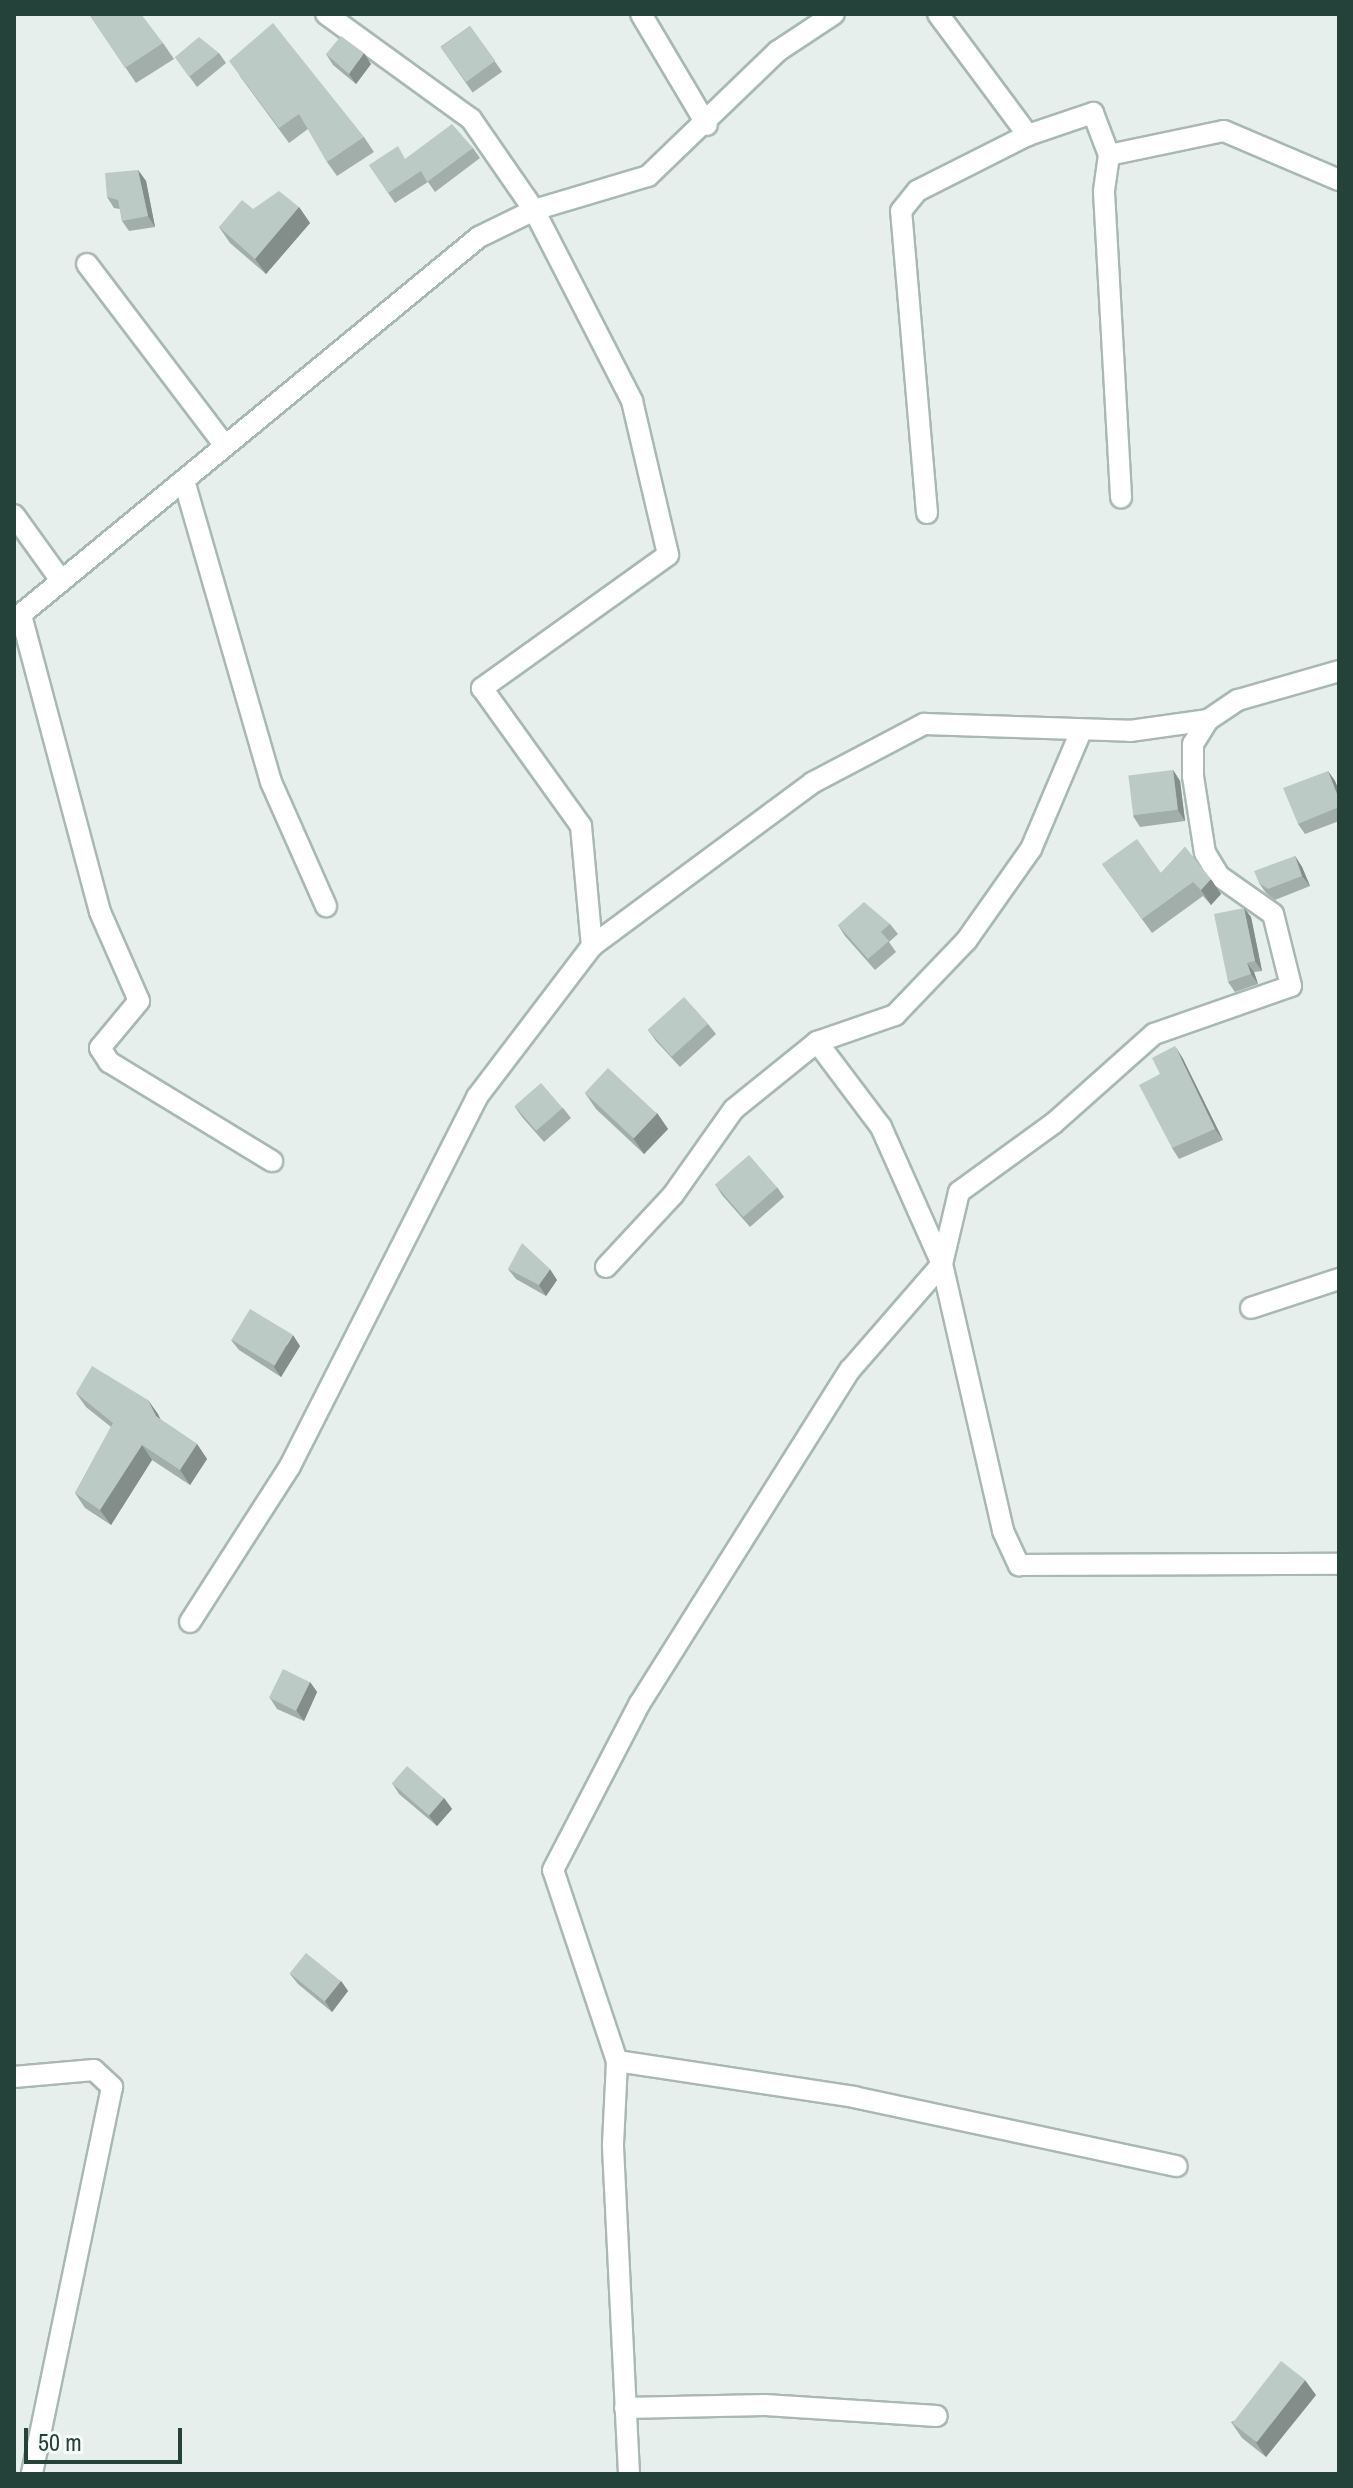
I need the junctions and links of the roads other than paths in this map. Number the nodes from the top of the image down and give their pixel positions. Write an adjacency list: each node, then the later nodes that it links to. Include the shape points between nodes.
1 (326, 14): 9 (street, via 471,119)
2 (641, 14): 5 (street)
3 (834, 14): 5 (street, via 778,51)
4 (938, 14): 6 (street)
5 (707, 125): 9 (street, via 648,176)
6 (1028, 135): 7 (street, via 1093,113); 14 (street, via 917,191 901,211)
7 (1109, 155): 8 (street, via 1224,131); 13 (street, via 1104,192)
8 (1339, 180)
9 (534, 210): 11 (street, via 479,237); 22 (street, via 632,401 668,555 482,688 581,826)
10 (87, 264): 11 (street)
11 (225, 446): 12 (street)
12 (185, 484): 16 (street); 21 (street, via 271,782)
13 (1121, 498)
14 (927, 513)
15 (14, 515): 16 (street)
16 (60, 579): 17 (street)
17 (17, 617): 24 (street, via 100,912 139,1001 100,1048 109,1062)
18 (1339, 671): 19 (street, via 1238,700)
19 (1208, 720): 20 (street); 25 (street, via 1193,744 1205,853 1219,876 1273,914 1291,986 1154,1034 1054,1123 959,1192)
20 (1081, 731): 22 (street, via 924,724 812,783); 23 (street, via 1031,849 966,941 895,1015)
21 (326, 906)
22 (592, 946): 30 (street, via 477,1097 290,1466)
23 (817, 1042): 25 (street, via 881,1127); 26 (street, via 734,1109 673,1195)
24 (272, 1161)
25 (942, 1264): 29 (street, via 1003,1531 1019,1565); 31 (street, via 850,1370 640,1703 553,1870)
26 (606, 1267)
27 (1339, 1279): 28 (street)
28 (1251, 1308)
29 (1339, 1564)
30 (190, 1622)
31 (617, 2061): 33 (street, via 854,2097); 34 (street, via 613,2144)
32 (14, 2077): 36 (street, via 94,2070 112,2087)
33 (1177, 2166)
34 (625, 2408): 35 (street, via 765,2405); 37 (street)
35 (937, 2416)
36 (32, 2474)
37 (629, 2474)

